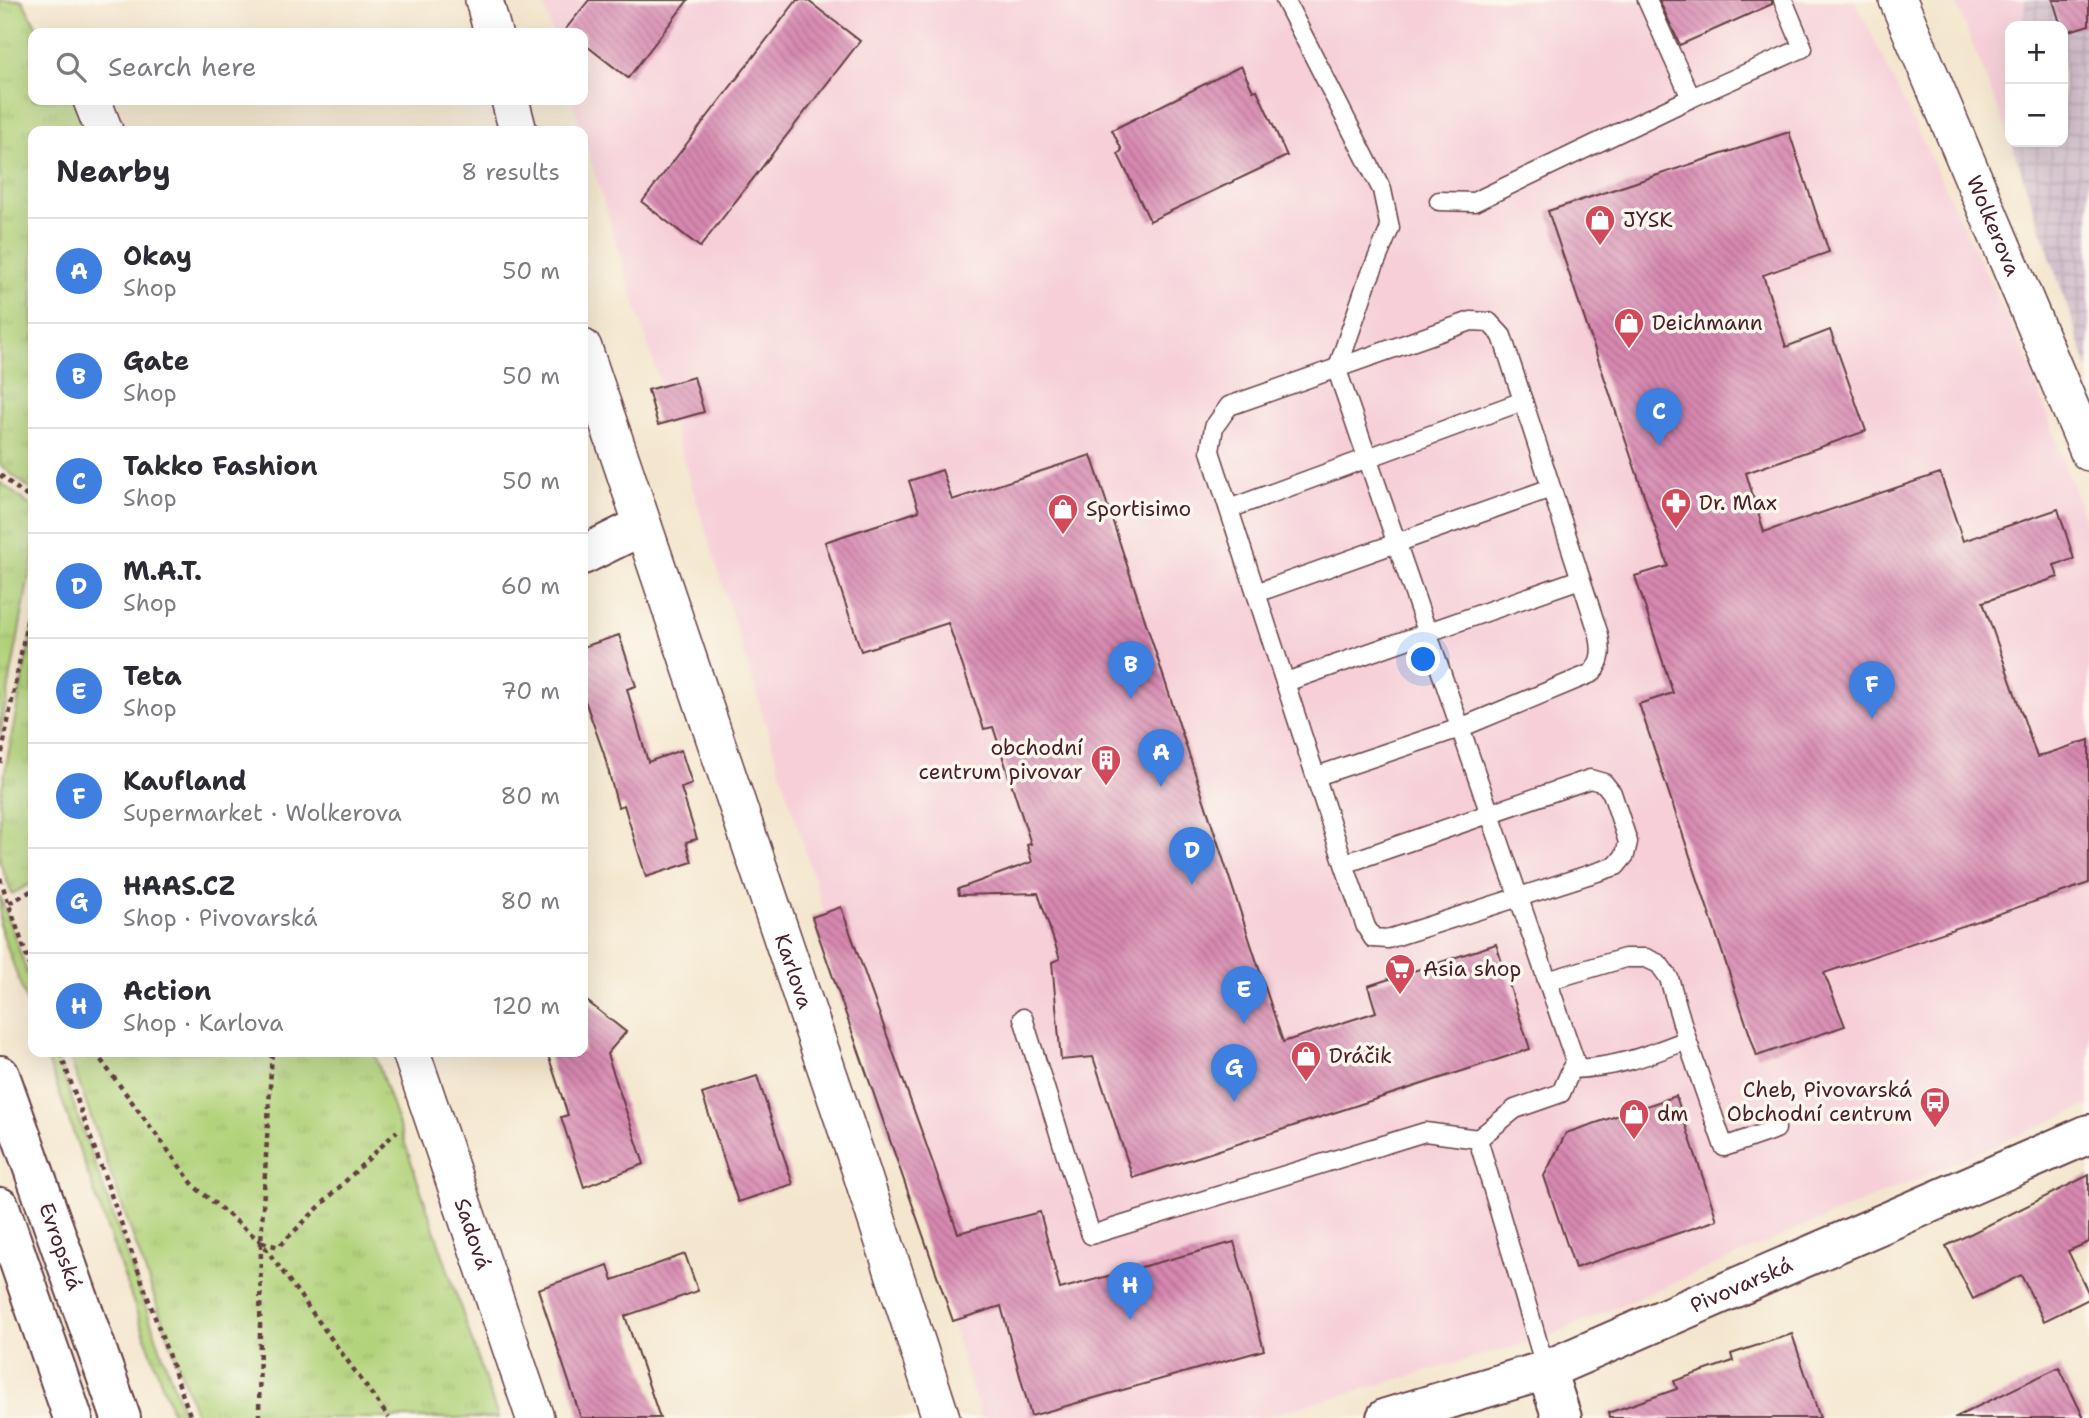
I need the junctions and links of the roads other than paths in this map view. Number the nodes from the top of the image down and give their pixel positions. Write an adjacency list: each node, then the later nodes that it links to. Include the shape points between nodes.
1 (484, 0): 6 (street)
2 (1285, 0): 14 (lane, via 1382,190 1390,228)
3 (1647, 0): 7 (lane)
4 (1783, 0): 7 (lane, via 1803,48)
5 (1898, 0): 16 (street, Wolkerova)
6 (492, 28)
7 (1691, 97): 12 (lane, via 1474,202)
8 (94, 105): 10 (street)
9 (511, 105): 11 (street)
10 (102, 126)
11 (517, 126)
12 (1439, 201)
13 (588, 363): 20 (street, Karlova)
14 (1337, 370): 15 (lane, via 1471,321 1489,322 1502,336); 17 (lane); 19 (lane, via 1229,407 1214,427 1210,451)
15 (1523, 401): 17 (lane); 18 (lane)
16 (2089, 452)
17 (1368, 459): 19 (lane); 21 (lane)
18 (1551, 488): 21 (lane); 23 (lane)
19 (1229, 509): 24 (lane)
20 (642, 526): 22 (street); 46 (street, Karlova)
21 (1397, 544): 24 (lane); 25 (lane)
22 (588, 553)
23 (1580, 579): 25 (lane); 27 (lane, via 1602,650 1592,673)
24 (1256, 593): 26 (lane)
25 (1428, 634): 26 (lane); 27 (lane)
26 (1286, 682): 28 (lane)
27 (1461, 728): 28 (lane); 29 (lane)
28 (1317, 776): 30 (lane)
29 (1490, 814): 30 (lane); 31 (lane); 31 (lane, via 1590,779 1604,783 1612,793 1628,842 1616,866)
30 (1344, 864): 31 (lane, via 1374,938 1388,939)
31 (1517, 896): 32 (lane)
32 (1547, 981): 34 (lane, via 1625,958 1646,958 1659,964 1669,978); 36 (lane, via 1575,1061)
33 (1023, 1018): 40 (lane, via 1091,1235 1425,1132)
34 (1687, 1040): 36 (lane, via 1632,1061); 38 (lane, via 1724,1147)
35 (413, 1057): 45 (street, Sadová)
36 (1571, 1069): 40 (lane, via 1561,1093 1515,1109)
37 (0, 1075): 44 (street, Evropská)
38 (1776, 1129)
39 (2089, 1134): 42 (street, Pivovarská)
40 (1478, 1139): 42 (lane)
41 (0, 1207): 43 (street, Evropská)
42 (1546, 1370): 47 (street, Pivovarská); 48 (street)
43 (73, 1418)
44 (121, 1418)
45 (535, 1418)
46 (941, 1418)
47 (1385, 1418)
48 (1562, 1418)

